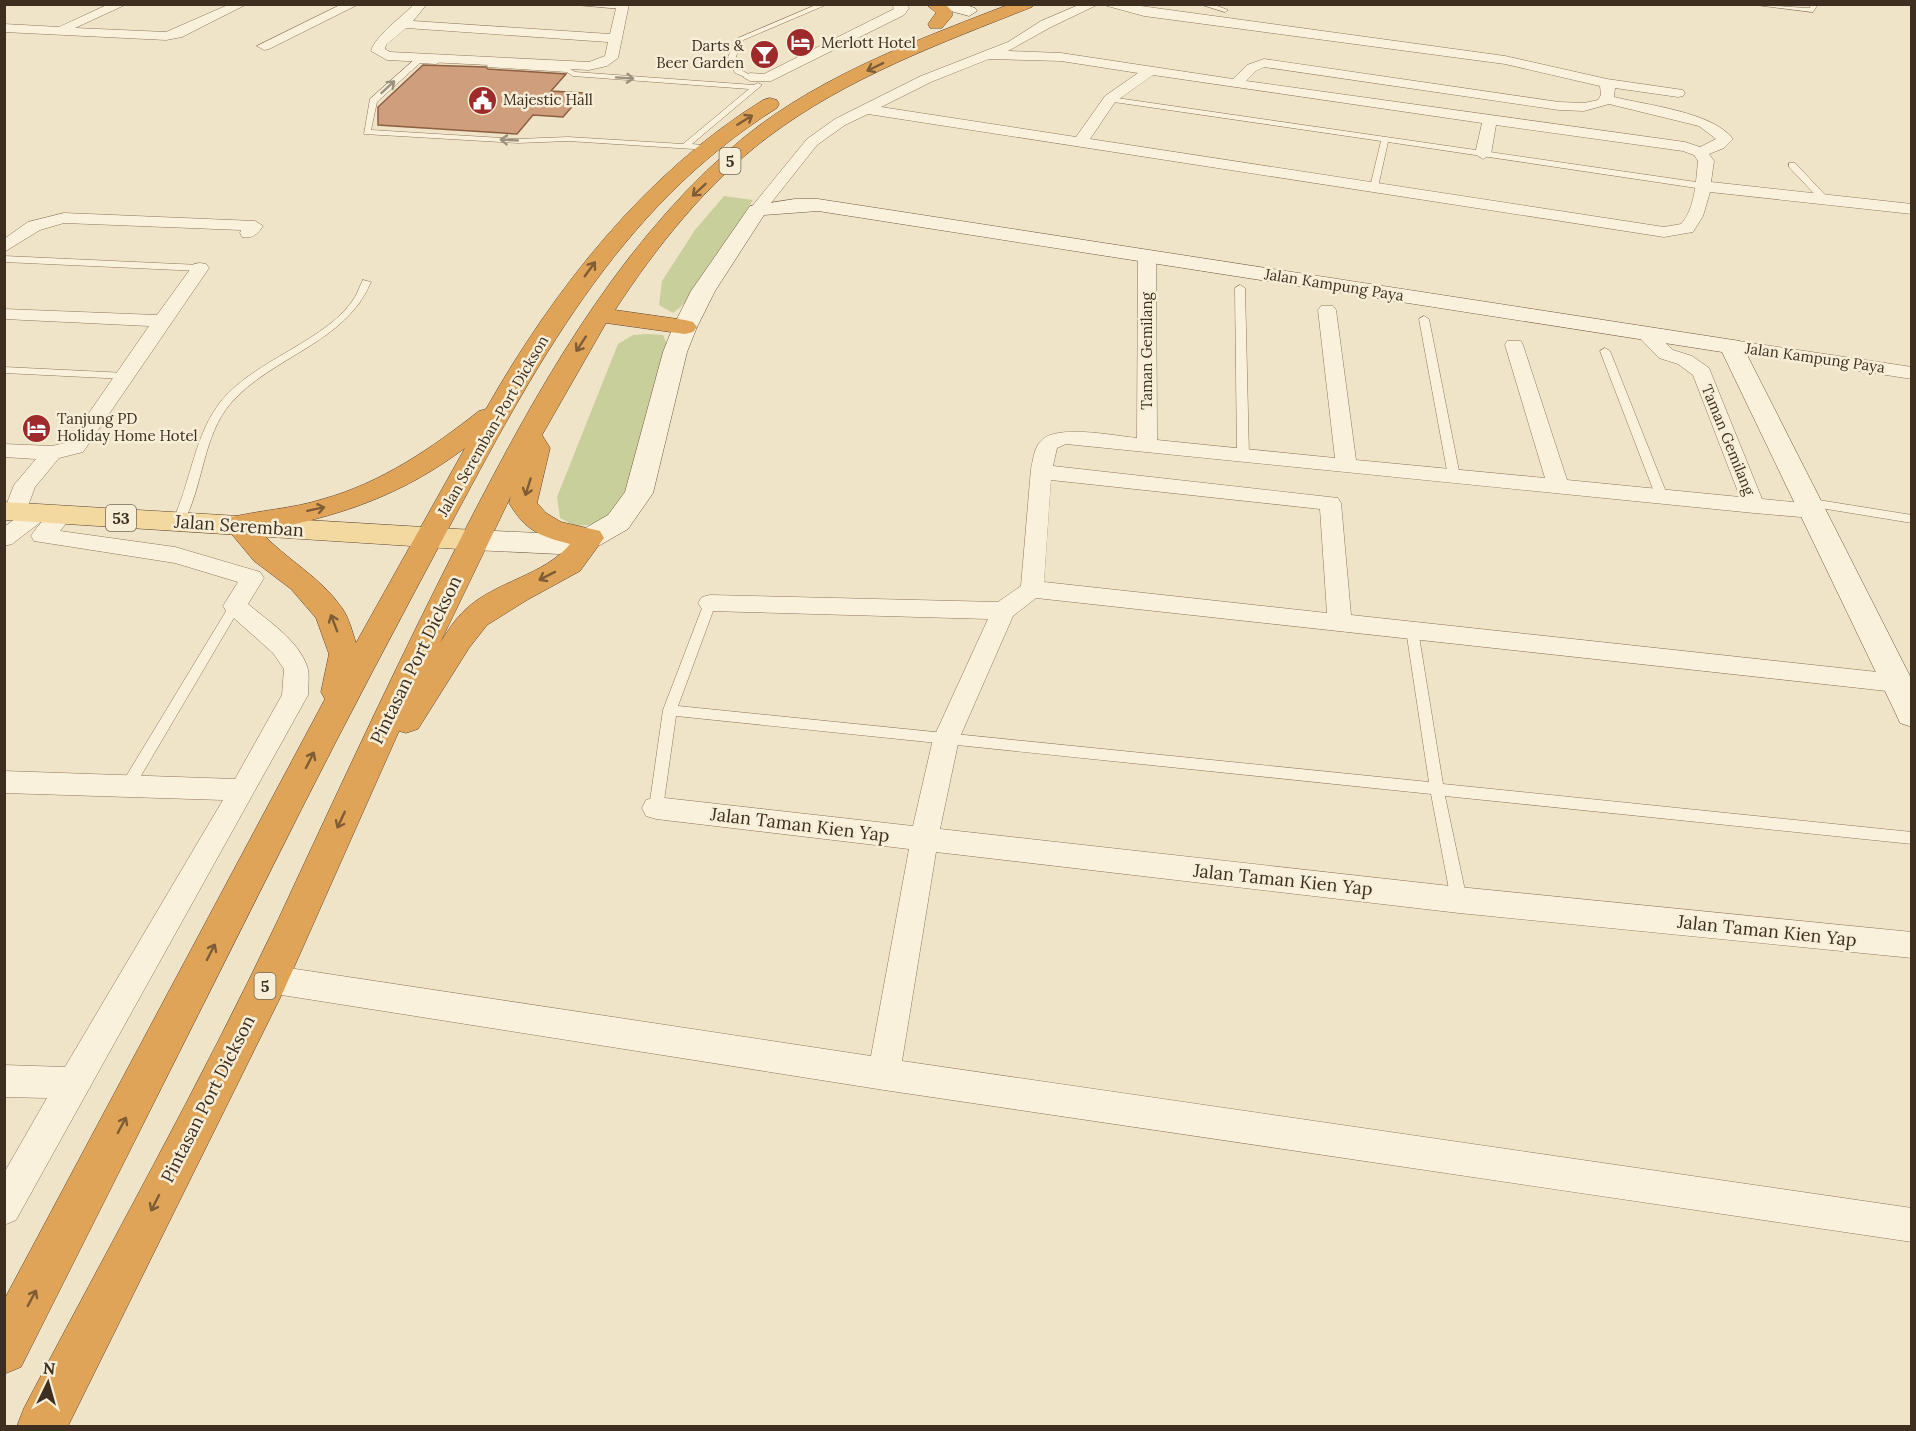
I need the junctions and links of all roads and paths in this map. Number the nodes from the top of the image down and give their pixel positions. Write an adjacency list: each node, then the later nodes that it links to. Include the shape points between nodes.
1 (121, 4): 22 (street)
2 (241, 4): 22 (street, via 165,36)
3 (353, 4): 24 (street)
4 (421, 4): 20 (street)
5 (568, 4): 15 (lane)
6 (825, 4): 28 (lane, via 738,40 732,57 738,71)
7 (898, 4): 28 (street, via 903,8 898,12)
8 (1010, 4): 16 (highway, Jalan Seremban-Port Dickson, via 993,10)
9 (1026, 4): 57 (highway, Jalan Seremban-Port Dickson / 5, one-way to 57, via 922,45 840,84 760,134 694,194 648,246)
10 (1093, 4): 25 (street)
11 (1106, 4): 19 (street, via 1144,12)
12 (1202, 4): 17 (lane)
13 (1751, 4): 14 (lane, via 1806,10 1814,10)
14 (1815, 4)
15 (623, 6): 23 (street)
16 (978, 8): 18 (highway, Jalan Seremban-Port Dickson / 5)
17 (1225, 10)
18 (938, 11): 39 (highway, Jalan Seremban-Port Dickson / 5, one-way to 18, via 730,129 797,87)
19 (1196, 11): 29 (street, via 1505,60)
20 (403, 24): 23 (street); 26 (street, via 380,43 378,51 387,56)
21 (4, 28): 22 (street)
22 (56, 31)
23 (614, 38): 26 (street, via 611,58 589,66)
24 (264, 46)
25 (988, 55): 27 (street, via 1061,57); 34 (street)
26 (569, 67): 28 (lane, one-way to 28, via 573,74); 38 (lane, one-way to 26, via 367,132 373,101 418,61)
27 (1149, 72): 30 (street); 32 (street)
28 (757, 81): 38 (lane)
29 (1607, 83): 31 (street); 33 (street)
30 (1236, 84): 33 (street, via 1248,69 1264,63 1558,106 1584,106 1603,103); 35 (street)
31 (1678, 93)
32 (1110, 99): 36 (lane); 37 (street)
33 (1605, 99): 40 (street, via 1704,123 1725,140)
34 (865, 109): 37 (street); 47 (street, via 812,142)
35 (1490, 120): 40 (street); 41 (street)
36 (1385, 139): 41 (lane); 44 (lane)
37 (1080, 142): 44 (street)
38 (684, 147): 39 (lane)
39 (709, 148): 68 (highway, Jalan Seremban-Port Dickson / 5, one-way to 39, via 593,266 652,200)
40 (1700, 152): 43 (street, via 1706,161)
41 (1483, 154): 43 (lane)
42 (1792, 165): 45 (lane)
43 (1703, 186): 44 (street, via 1693,222 1685,230 1664,232); 45 (street)
44 (1374, 187)
45 (1825, 200): 46 (street)
46 (1911, 209)
47 (757, 210): 50 (street, Jalan Kampung Paya, via 818,206); 60 (street, via 703,291)
48 (248, 234): 49 (street, via 255,226 64,218 34,226)
49 (4, 247)
50 (1148, 256): 61 (street, Jalan Kampung Paya); 70 (street, Taman Gemilang)
51 (4, 259): 52 (lane)
52 (200, 268): 59 (street)
53 (366, 282): 83 (lane, via 360,298 334,324 259,372 217,411)
54 (1240, 288): 73 (lane)
55 (1327, 310): 74 (street)
56 (4, 314): 59 (street)
57 (600, 315): 60 (highway); 69 (highway, Jalan Seremban-Port Dickson / 5, one-way to 69)
58 (1424, 319): 76 (lane)
59 (160, 321): 67 (street)
60 (685, 327): 86 (street, via 639,493 618,522)
61 (1645, 334): 63 (street, Jalan Kampung Paya); 79 (street, Taman Gemilang, via 1666,354 1685,360 1701,372)
62 (1514, 345): 77 (street)
63 (1731, 346): 66 (street, Jalan Kampung Paya); 80 (street)
64 (1605, 351): 78 (lane)
65 (4, 369): 67 (lane)
66 (1911, 373)
67 (126, 376): 72 (street, via 76,447)
68 (501, 406): 84 (highway, one-way to 68, via 332,506 368,493 455,444); 85 (highway, Jalan Seremban-Port Dickson / 5)
69 (531, 430): 86 (highway, one-way to 86, via 537,448 523,502 531,517 547,528); 88 (highway, Jalan Seremban-Port Dickson / 5)
70 (1147, 446): 73 (street); 75 (street, via 1066,438 1054,441 1046,449)
71 (4, 450): 72 (street)
72 (52, 453): 81 (street, via 25,484)
73 (1243, 456): 74 (street)
74 (1346, 466): 76 (street)
75 (1042, 472): 89 (street); 93 (street, via 1330,503)
76 (1454, 476): 77 (street)
77 (1558, 486): 78 (street)
78 (1662, 497): 79 (street)
79 (1754, 506): 80 (street)
80 (1809, 506): 82 (lane); 95 (street)
81 (30, 513): 83 (main road, Jalan Seremban / 53); 87 (street); 91 (street, via 42,536 164,551 221,565 252,578)
82 (1911, 519)
83 (178, 522): 84 (main road, Jalan Seremban / 53)
84 (238, 525): 85 (main road, Jalan Seremban / 53); 98 (highway, one-way to 84, via 345,654 330,614 302,582 264,554)
85 (428, 538): 88 (main road, Jalan Seremban / 53); 98 (highway, 5)
86 (590, 538): 88 (street, via 559,544); 100 (highway, one-way to 100, via 570,564 476,617 416,708)
87 (4, 539)
88 (474, 540): 100 (highway, Pintasan Port Dickson / 5)
89 (1032, 589): 92 (street); 93 (street)
90 (710, 603): 92 (street); 96 (lane)
91 (235, 606): 102 (lane); 104 (street, via 282,647 296,668 295,694)
92 (1003, 611): 99 (street)
93 (1340, 622): 94 (street)
94 (1412, 630): 95 (street); 103 (lane)
95 (1896, 683): 97 (street)
96 (670, 710): 99 (lane); 105 (lane)
97 (1911, 714)
98 (330, 720): 116 (highway, 5, one-way to 98)
99 (946, 739): 103 (lane); 107 (street)
100 (359, 781): 110 (highway, Pintasan Port Dickson / 5, one-way to 110)
101 (4, 782): 102 (street)
102 (127, 788): 104 (street)
103 (1437, 789): 106 (lane); 108 (lane)
104 (243, 790): 113 (street)
105 (656, 808): 107 (street, Jalan Taman Kien Yap)
106 (1911, 838)
107 (924, 840): 108 (street, Jalan Taman Kien Yap); 111 (street)
108 (1460, 900): 109 (street, Jalan Taman Kien Yap)
109 (1911, 945)
110 (269, 979): 111 (street); 117 (highway, Pintasan Port Dickson / 5, one-way to 117)
111 (884, 1074): 115 (street)
112 (4, 1081): 113 (street)
113 (73, 1083): 114 (street)
114 (4, 1208)
115 (1911, 1225)
116 (4, 1350)
117 (42, 1426)

